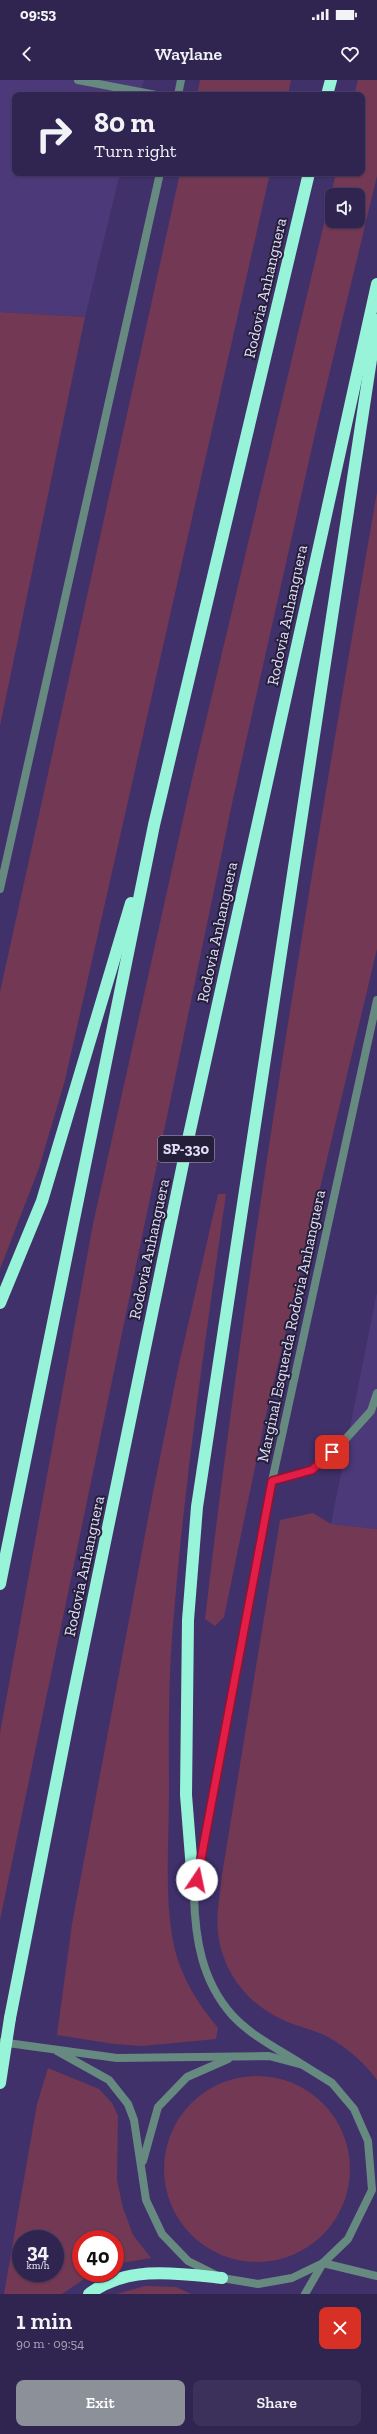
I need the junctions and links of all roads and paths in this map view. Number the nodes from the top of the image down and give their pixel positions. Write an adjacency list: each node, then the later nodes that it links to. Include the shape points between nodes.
1 (78, 80): 4 (street)
2 (181, 80): 5 (street)
3 (331, 80): 6 (highway)
4 (140, 92)
5 (179, 92)
6 (328, 92)
7 (159, 176): 12 (street)
8 (308, 176): 11 (highway, Rodovia Anhanguera)
9 (377, 284): 23 (highway, Rodovia Anhanguera / SP-330, bridge, via 187,1144 71,1707 10,2018)
10 (377, 320): 18 (highway, via 197,1506 188,1620 186,1795)
11 (154, 825): 14 (highway, via 42,1201); 17 (highway, Rodovia Anhanguera)
12 (0, 889)
13 (377, 1000): 16 (street, Marginal Esquerda Rodovia Anhanguera)
14 (0, 1303)
15 (377, 1394): 16 (street, via 371,1411 342,1443 312,1470)
16 (272, 1481): 18 (street, Marginal Esquerda Rodovia Anhanguera)
17 (0, 1584)
18 (194, 1895): 22 (street, Marginal Esquerda Rodovia Anhanguera, via 195,1926 202,1964 214,1990 232,2016)
19 (0, 2042): 20 (street)
20 (57, 2051): 21 (street, via 117,2058); 24 (street, via 109,2080 128,2104 134,2120)
21 (232, 2057): 22 (street, via 270,2056); 24 (street, via 187,2077 158,2107)
22 (303, 2065): 25 (street, Marginal Esquerda Rodovia Anhanguera, via 332,2083 354,2109 368,2141)
23 (0, 2083)
24 (142, 2163): 28 (street, via 146,2200 162,2234 188,2261)
25 (375, 2194): 26 (street, via 348,2239)
26 (323, 2263): 27 (street); 28 (street, via 292,2278 258,2284); 30 (street)
27 (377, 2276)
28 (222, 2278): 29 (highway, via 168,2273 129,2275 103,2284)
29 (89, 2294)
30 (305, 2294)

